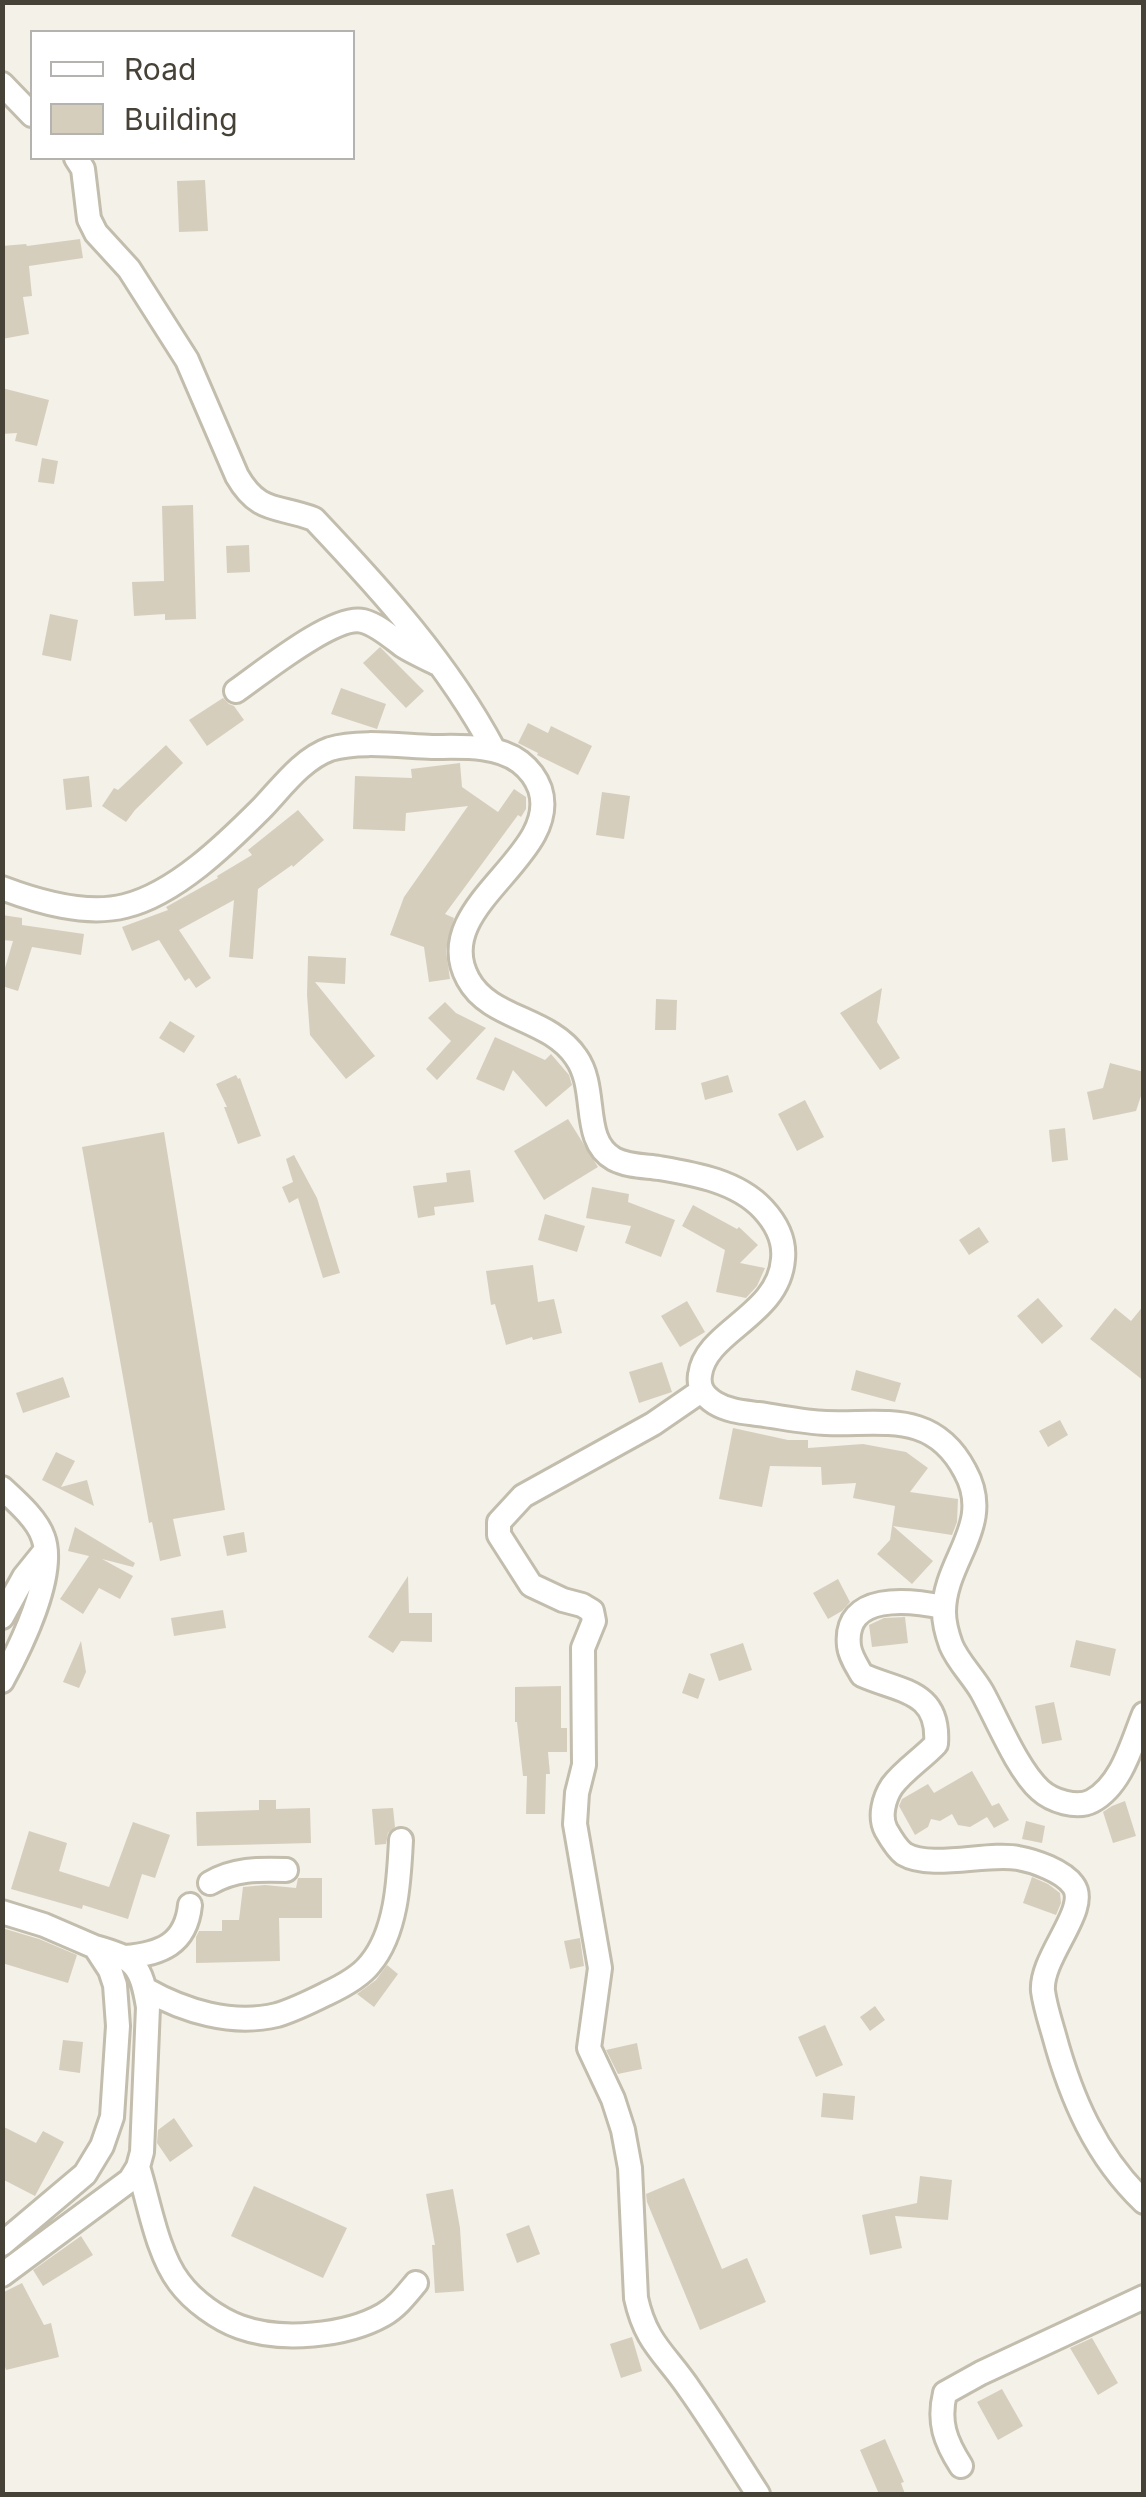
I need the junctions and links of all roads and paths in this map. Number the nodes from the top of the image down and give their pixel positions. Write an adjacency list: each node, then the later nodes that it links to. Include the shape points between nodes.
1 (2, 84): 2 (street)
2 (30, 113)
3 (77, 160): 4 (street, via 88,220 187,360 246,491 259,504 314,519)
4 (441, 665): 5 (street, via 351,619); 6 (street)
5 (236, 691)
6 (494, 750): 7 (street, via 334,748 297,770 197,868 122,907 61,905); 8 (street, via 534,777 542,816 469,921 464,974 492,1005 560,1037 573,1052 584,1068 595,1135 612,1158 732,1187 751,1197 779,1230 782,1276 705,1357)
7 (2, 888)
8 (701, 1390): 11 (street, via 727,1409 818,1422 889,1421 937,1436 975,1494 970,1534); 30 (street, via 523,1496 499,1522 499,1534 530,1585 592,1611 584,1648 584,1764 575,1824 600,1968 589,2048 623,2130 640,2318)
9 (2, 1488): 10 (street, via 35,1524)
10 (45, 1551): 12 (street); 13 (street, via 33,1614)
11 (943, 1607): 14 (street, via 954,1651 1027,1774 1055,1800 1096,1799 1126,1760); 24 (street, via 882,1602 859,1613 849,1628 849,1650 862,1675 921,1697 938,1726 936,1744 892,1787 882,1824 904,1854 1019,1858 1072,1882 1077,1904 1043,1975 1043,1992 1086,2125)
12 (2, 1617)
13 (2, 1681)
14 (1144, 1714)
15 (401, 1840): 22 (street, via 398,1899 385,1936 370,1964 342,1986 274,2016 242,2017 207,2016)
16 (286, 1870): 17 (street, via 244,1870)
17 (210, 1884)
18 (190, 1904): 21 (street, via 180,1937 146,1955)
19 (2, 1912): 20 (street)
20 (95, 1947): 21 (street); 25 (street, via 110,1970 118,2004 108,2134 84,2174)
21 (125, 1956): 22 (street)
22 (145, 1989): 23 (street)
23 (138, 2166): 26 (street, via 130,2180); 27 (street, via 167,2264 203,2306 240,2327 280,2335 352,2327 383,2315)
24 (1144, 2202)
25 (2, 2244)
26 (2, 2275)
27 (416, 2283)
28 (1144, 2296): 29 (street, via 945,2393 940,2413)
29 (961, 2466)
30 (758, 2494)

